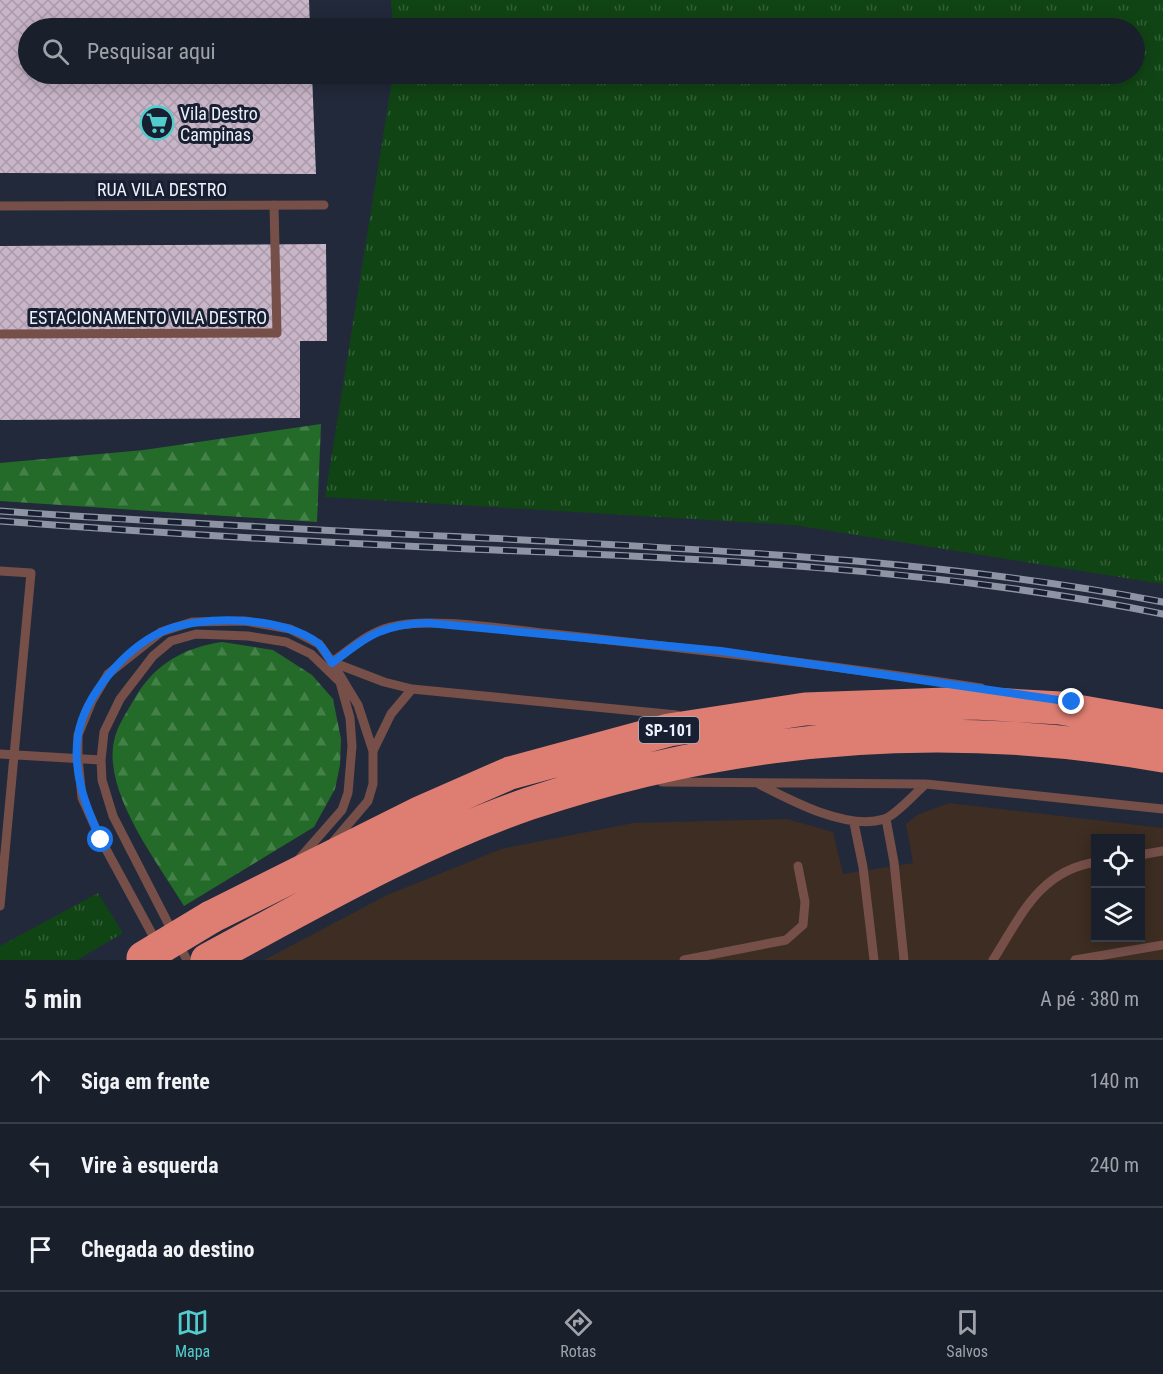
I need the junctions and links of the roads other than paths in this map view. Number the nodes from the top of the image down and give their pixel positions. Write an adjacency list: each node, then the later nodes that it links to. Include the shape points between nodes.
1 (274, 205): 2 (lane, RUA VILA DESTRO); 3 (lane, RUA VILA DESTRO); 4 (lane, ESTACIONAMENTO VILA DESTRO, via 277,333)
2 (324, 205)
3 (0, 206)
4 (0, 334)
5 (0, 571): 14 (lane, via 31,573)
6 (332, 663): 7 (lane); 8 (lane, via 370,634 390,627 428,623 721,651); 12 (lane, via 358,705); 16 (lane, via 319,644 290,629 245,621 192,622 161,632 108,674 78,735)
7 (412, 689): 10 (lane); 12 (lane, via 391,714)
8 (994, 690)
9 (1028, 695): 11 (lane, via 1072,702)
10 (724, 720): 11 (highway, SP-101, via 805,709 975,703 1060,708); 30 (highway, SP-101, via 646,735 510,773)
11 (1163, 726)
12 (373, 751): 30 (lane, via 373,784 368,801)
13 (0, 754): 14 (lane)
14 (14, 755): 16 (lane); 32 (lane)
15 (1163, 756): 22 (highway, SP-101, via 984,735 867,736 758,747 690,760)
16 (78, 758): 17 (lane); 35 (lane, via 82,798)
17 (101, 760): 31 (lane, via 104,732 120,699 153,656 171,641 196,634 248,636 286,642 311,654 340,682 350,718 352,756 348,793 342,810); 36 (lane, via 102,780 113,816)
18 (755, 782): 19 (lane); 20 (lane); 25 (lane)
19 (655, 783)
20 (926, 784): 23 (lane); 24 (lane)
21 (608, 791): 22 (lane)
22 (526, 805): 34 (highway, SP-101, via 416,850)
23 (1163, 809)
24 (886, 819): 25 (lane); 39 (lane)
25 (854, 823): 38 (lane)
26 (1163, 851): 27 (lane)
27 (1145, 854)
28 (1091, 863): 40 (lane, via 1058,874 1033,896)
29 (798, 866): 37 (lane, via 805,902 803,925 786,940)
30 (309, 867): 31 (highway, SP-101)
31 (275, 885): 35 (highway, SP-101, bridge, via 211,917)
32 (0, 906)
33 (1163, 945): 41 (lane)
34 (219, 953)
35 (150, 959)
36 (187, 960)
37 (684, 960)
38 (874, 960)
39 (904, 960)
40 (993, 960)
41 (1075, 960)

